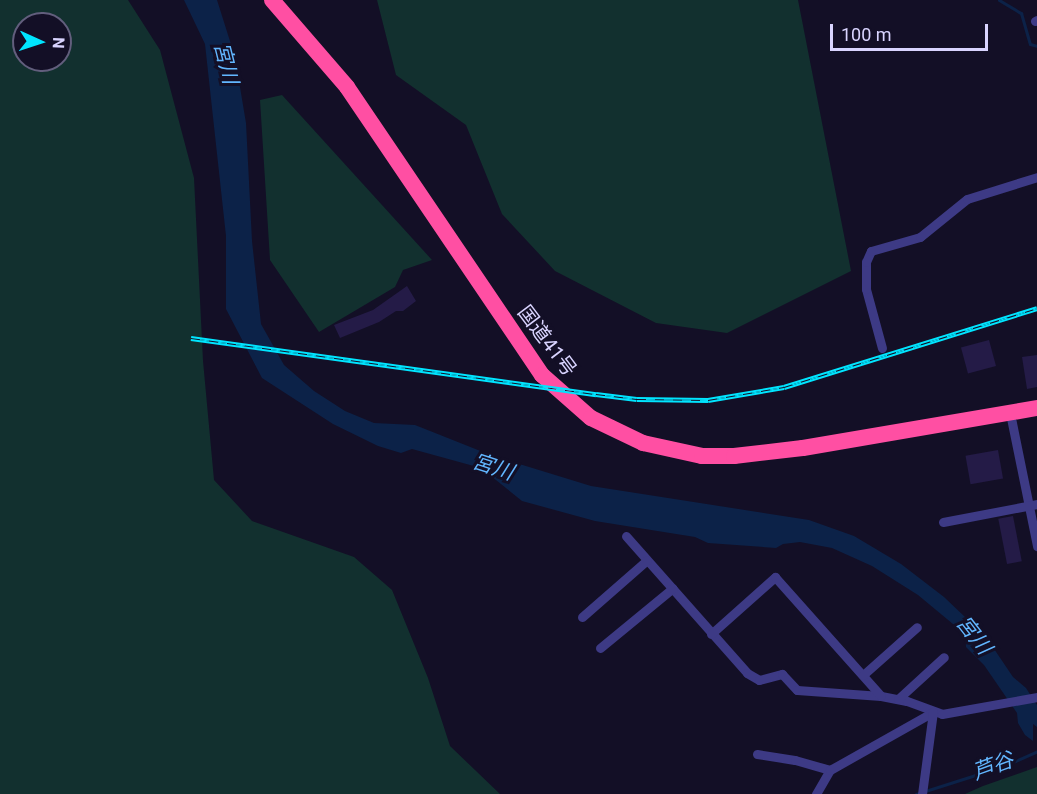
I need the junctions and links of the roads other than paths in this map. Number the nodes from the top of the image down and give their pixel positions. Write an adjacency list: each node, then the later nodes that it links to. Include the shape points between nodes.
1 (272, 0): 5 (highway, 国道41号, via 347,87 542,375 591,418 643,443 702,456 768,453)
2 (1037, 177): 3 (street, via 967,199 920,237 871,251 866,262 866,289)
3 (882, 348)
4 (1037, 408): 5 (highway, 国道41号)
5 (1010, 413): 6 (street)
6 (1033, 505): 7 (street); 9 (street)
7 (943, 522)
8 (626, 536): 10 (street)
9 (1037, 546)
10 (647, 560): 11 (street); 12 (street)
11 (673, 588): 14 (street); 15 (street)
12 (582, 617)
13 (917, 627): 17 (street)
14 (711, 634): 17 (street, via 775,578); 18 (street, via 747,673 759,680 782,674 797,690)
15 (600, 648)
16 (944, 657): 20 (street)
17 (863, 675): 18 (street)
18 (881, 696): 20 (street)
19 (1037, 698): 21 (street, via 949,713)
20 (898, 699): 21 (street)
21 (933, 712): 23 (street); 24 (street)
22 (757, 754): 23 (street)
23 (830, 770): 25 (street)
24 (922, 790)
25 (816, 794)

